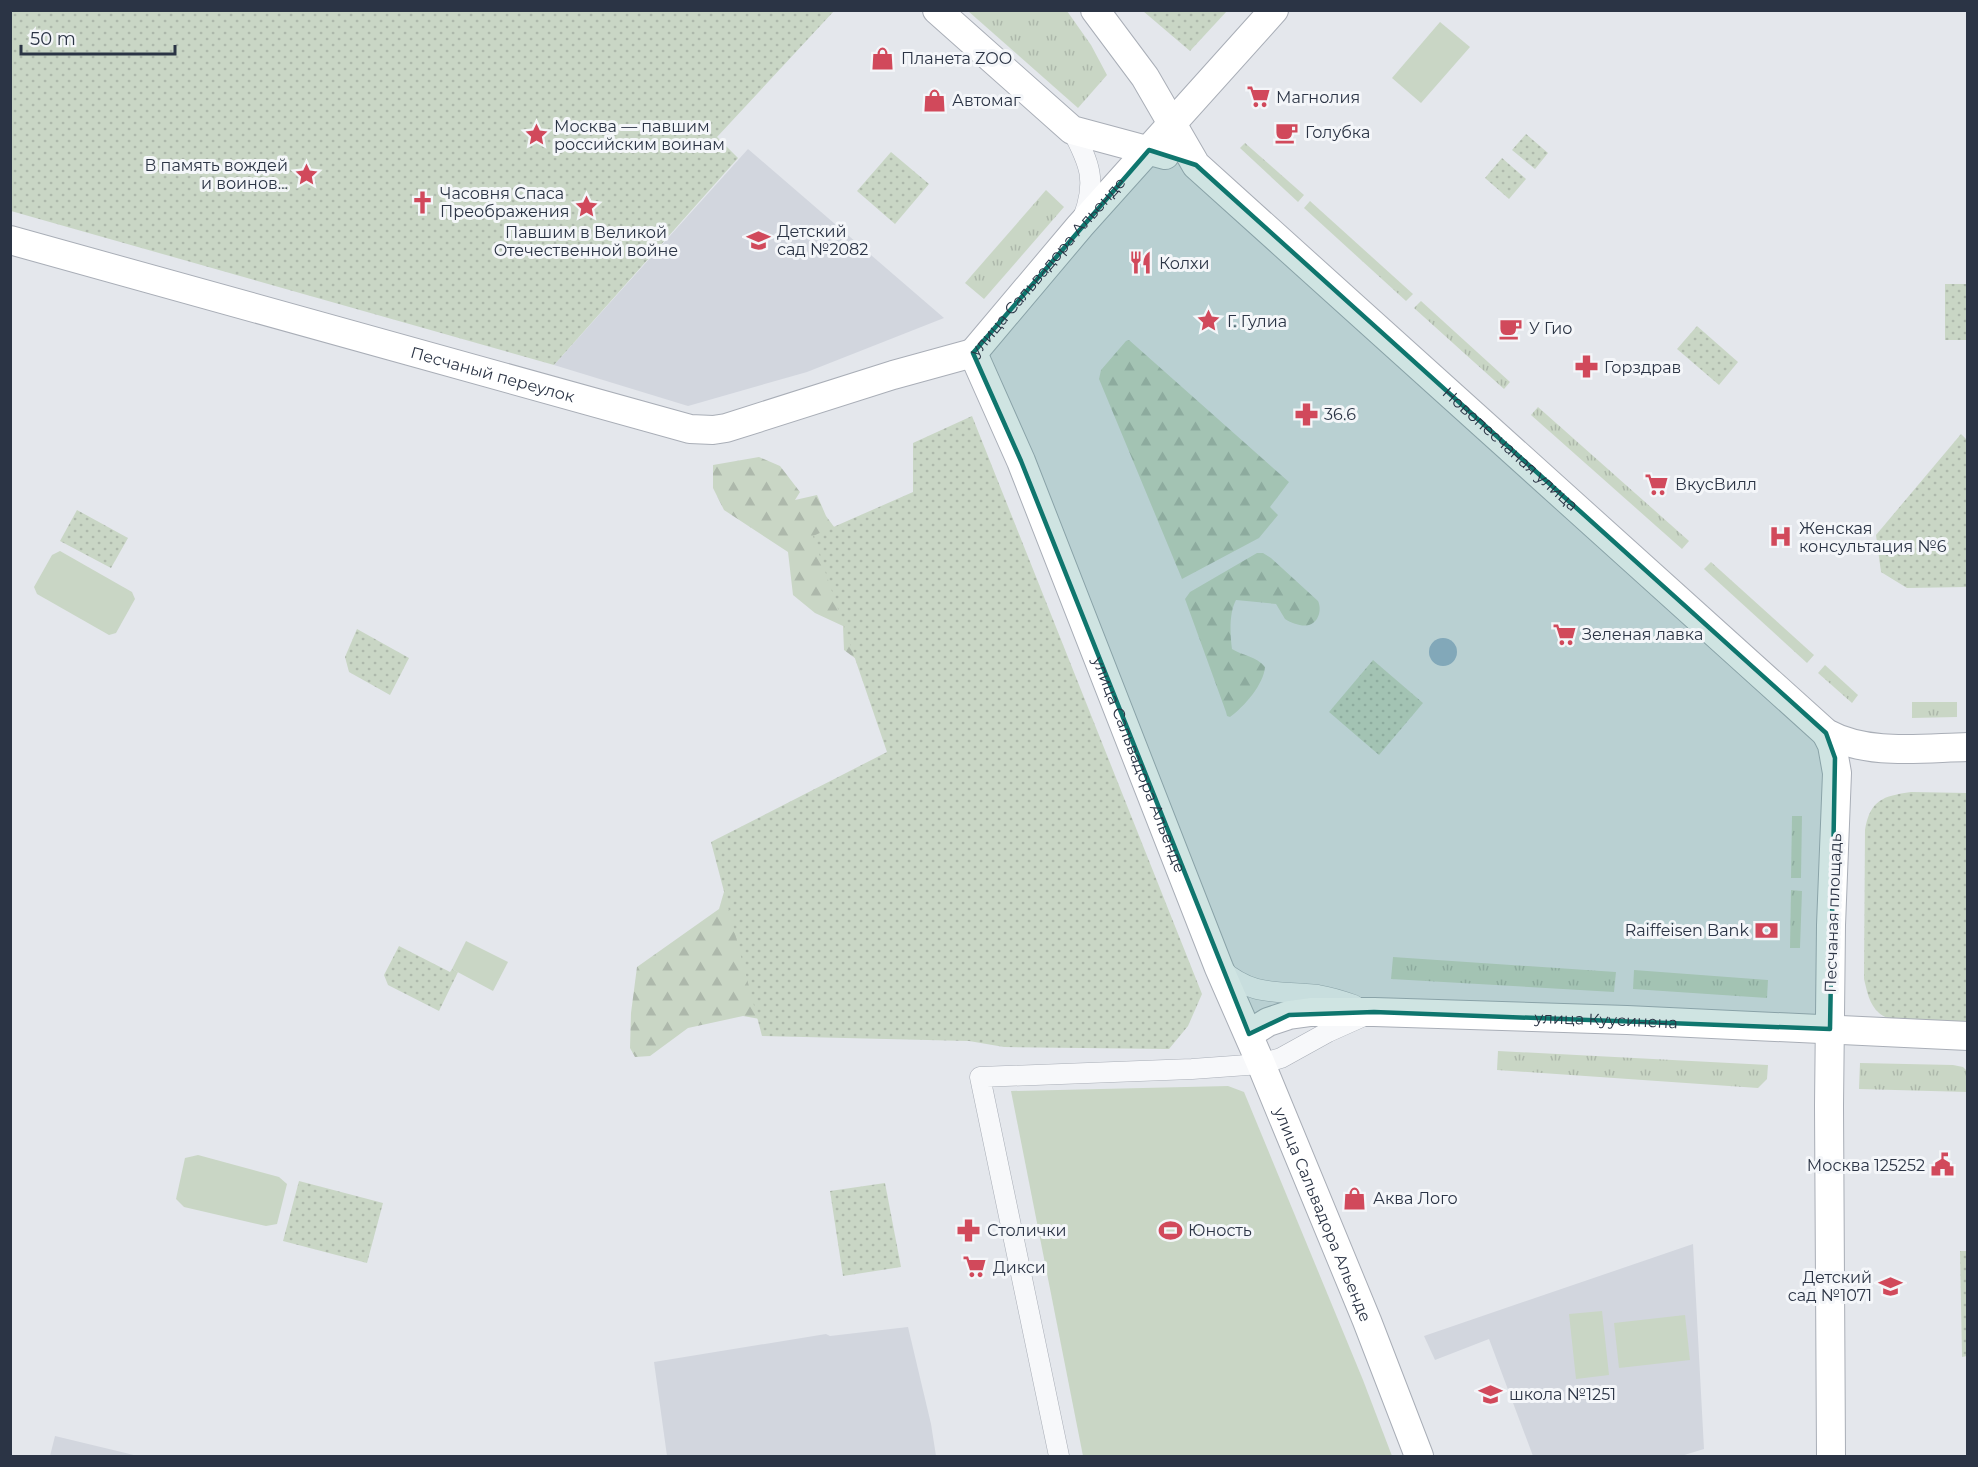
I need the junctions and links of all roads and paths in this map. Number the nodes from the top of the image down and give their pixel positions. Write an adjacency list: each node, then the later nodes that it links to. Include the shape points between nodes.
1 (937, 10): 5 (street)
2 (1095, 10): 4 (street, Новопесчаная улица, via 1145,77)
3 (1274, 10): 4 (street, улица Сальвадора Альенде)
4 (1171, 125): 6 (street, улица Сальвадора Альенде); 7 (street, Новопесчаная улица)
5 (1072, 130): 6 (street, Новопесчаная улица); 8 (street, via 1086,157 1092,186)
6 (1149, 150): 7 (street, Новопесчаная улица); 8 (street, улица Сальвадора Альенде)
7 (1196, 165): 11 (street, Новопесчаная улица)
8 (1080, 226): 10 (street, улица Сальвадора Альенде)
9 (10, 240): 10 (street, Песчаный переулок, via 690,429 726,428)
10 (974, 353): 15 (street, улица Сальвадора Альенде, via 1021,461)
11 (1826, 733): 13 (street, via 1859,746); 14 (street, Песчаная площадь, via 1835,758)
12 (1968, 747): 13 (street)
13 (1908, 748): 14 (street, via 1881,754 1860,766)
14 (1836, 796): 17 (street, Песчаная площадь)
15 (1219, 968): 16 (street, via 1257,990 1319,996); 18 (street, улица Сальвадора Альенде)
16 (1374, 1012): 17 (street, улица Куусинена); 18 (street, улица Куусинена, via 1289,1015); 20 (street)
17 (1830, 1029): 19 (street, улица Куусинена); 23 (street)
18 (1249, 1034): 20 (street, улица Сальвадора Альенде)
19 (1968, 1036)
20 (1261, 1064): 21 (street, via 980,1077); 22 (street, улица Сальвадора Альенде)
21 (1059, 1456)
22 (1419, 1456)
23 (1831, 1456)

